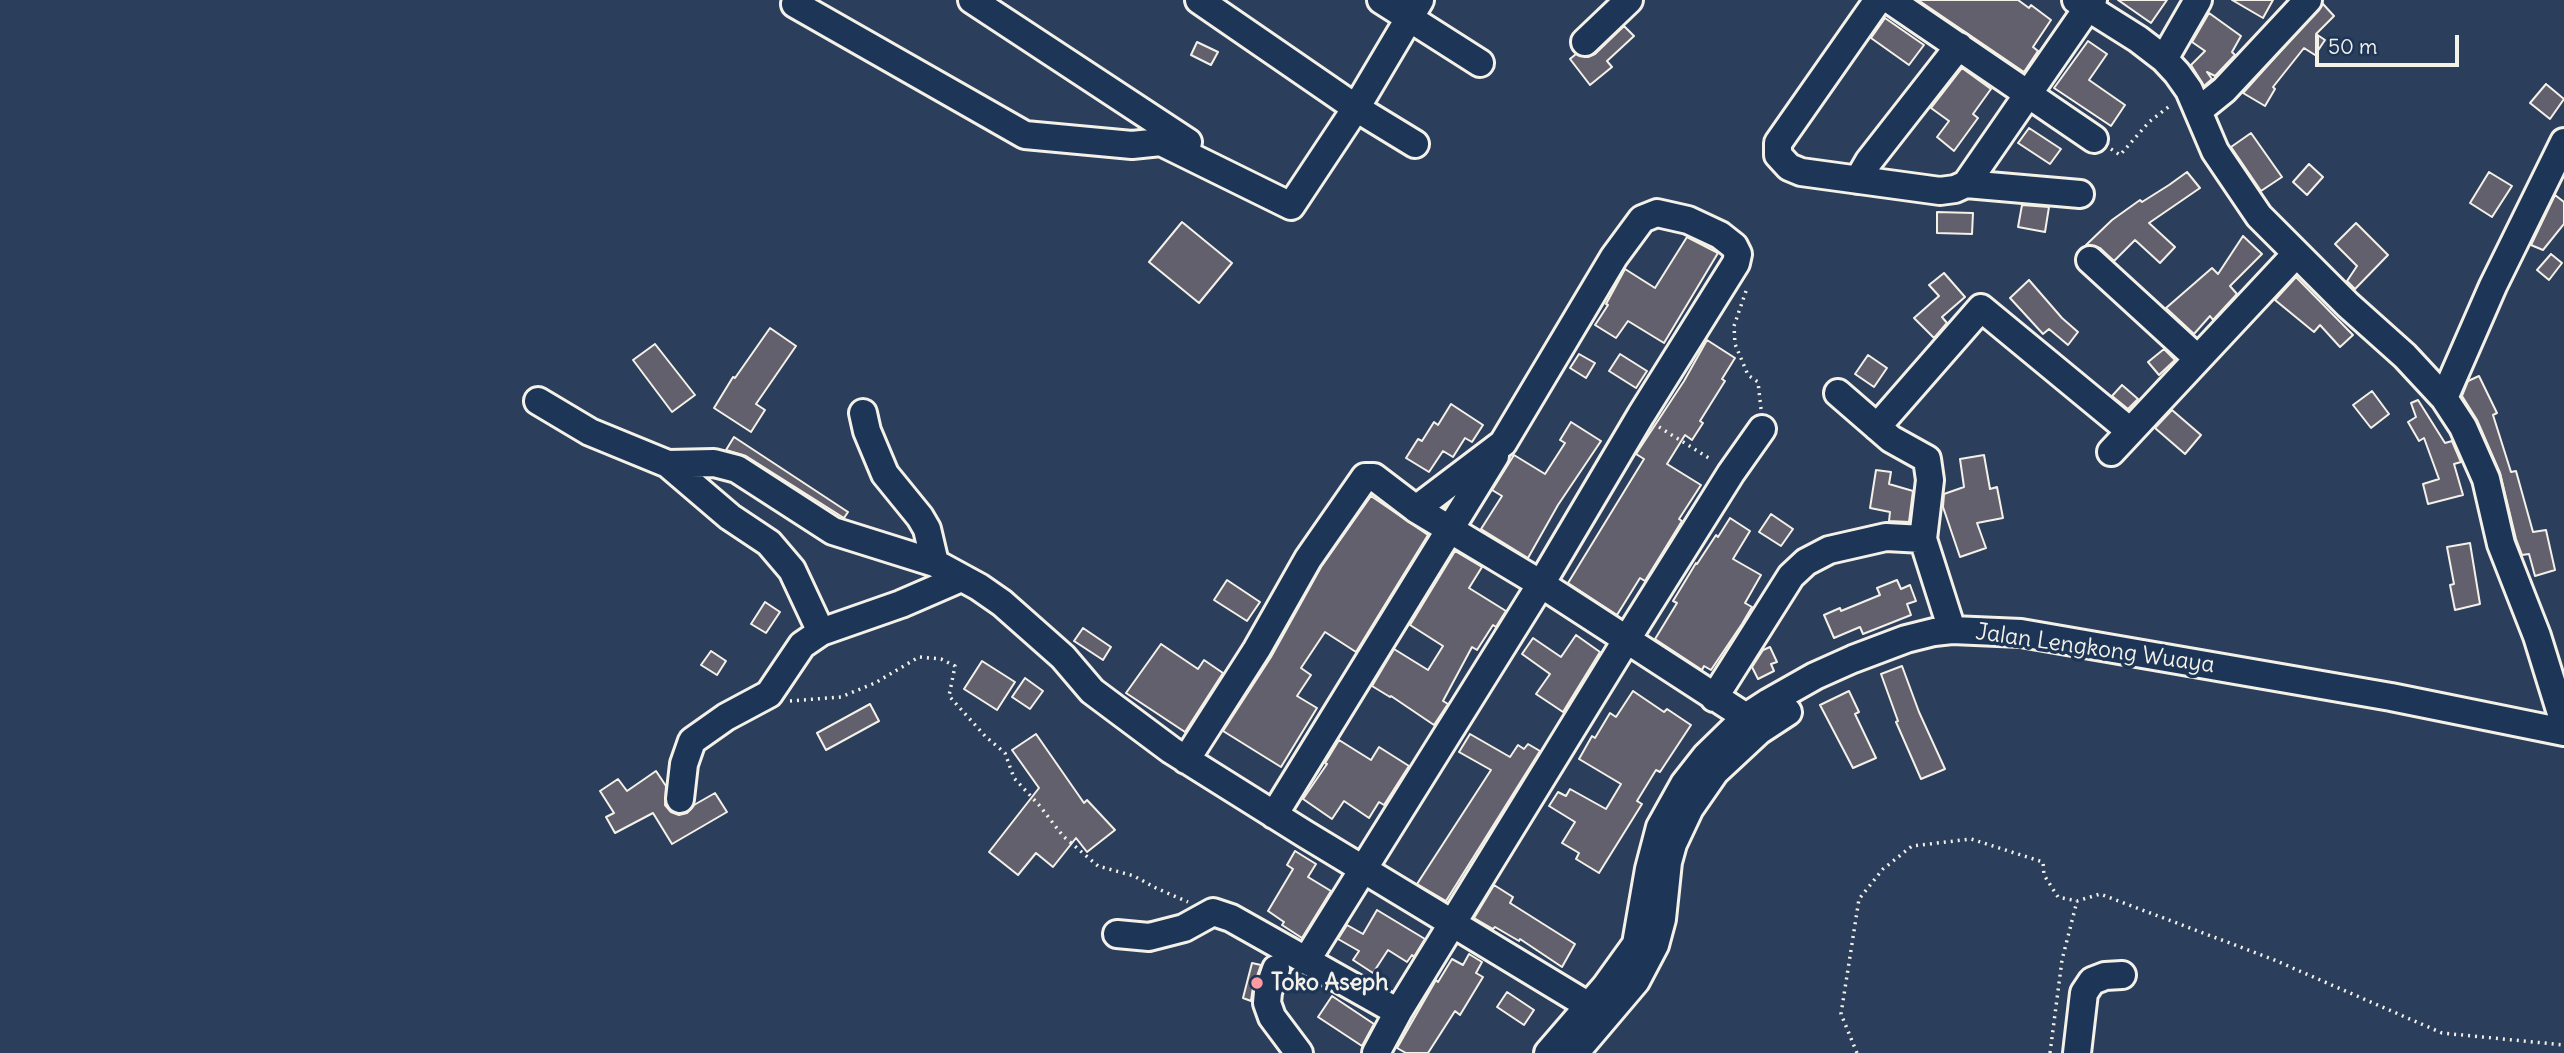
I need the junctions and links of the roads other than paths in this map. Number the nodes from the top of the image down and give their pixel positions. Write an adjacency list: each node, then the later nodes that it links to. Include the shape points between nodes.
1 (797, 0): 25 (street, via 795,4 1025,135 1132,145 1161,142)
2 (972, 0): 25 (street, via 1145,116)
3 (1199, 0): 18 (street)
4 (1381, 0): 11 (street)
5 (1629, 0): 12 (street)
6 (1878, 0): 22 (street, via 1777,148 1789,167 1801,172)
7 (1890, 0): 13 (street)
8 (2198, 0): 14 (street)
9 (2308, 0): 17 (street, via 2224,90)
10 (2086, 3): 14 (street); 16 (street)
11 (1414, 9): 15 (street); 18 (street)
12 (1585, 42)
13 (1959, 46): 16 (street); 22 (street)
14 (2164, 59): 17 (street)
15 (1480, 63)
16 (2027, 95): 19 (street); 23 (street)
17 (2194, 101): 26 (street, via 2215,151 2237,185)
18 (1356, 108): 21 (street); 25 (street)
19 (2094, 139)
20 (2564, 142): 30 (street)
21 (1415, 144)
22 (1858, 180): 23 (street, via 1940,191)
23 (1966, 184): 24 (street)
24 (2080, 194)
25 (1291, 206)
26 (2296, 254): 28 (street); 30 (street)
27 (2090, 260): 28 (street)
28 (2197, 358): 35 (street)
29 (1838, 393): 33 (street)
30 (2444, 398): 48 (street, via 2468,436 2486,479 2501,544)
31 (538, 401): 38 (street, via 590,432)
32 (863, 413): 42 (street, via 884,474 927,529)
33 (1877, 427): 35 (street, via 1981,307); 41 (street, via 1923,455 1929,466)
34 (1762, 429): 47 (street)
35 (2130, 431): 37 (street)
36 (1503, 443): 39 (street); 40 (street); 44 (street, via 1638,223 1648,216 1668,214 1703,225 1734,246 1738,258)
37 (2111, 452)
38 (668, 464): 42 (street, via 728,466 833,531); 46 (street, via 730,517 769,543 792,570)
39 (1416, 509): 40 (street); 54 (street, via 1374,477 1362,480 1308,559)
40 (1450, 530): 44 (street); 56 (street)
41 (1923, 539): 45 (street); 49 (street, via 1886,537 1829,550 1805,562 1791,576)
42 (935, 563): 43 (street)
43 (961, 578): 46 (street); 54 (street, via 1002,603 1063,657 1091,691)
44 (1541, 584): 47 (street); 57 (street)
45 (1952, 631): 51 (street, Jalan Lengkong Wuaya, via 1906,639 1815,676); 52 (street, Jalan Lengkong Wuaya, via 2086,643)
46 (821, 632): 55 (street, via 802,645 769,694 692,741)
47 (1627, 639): 49 (street); 58 (street)
48 (2554, 656): 50 (street)
49 (1713, 698): 51 (street)
50 (2564, 723)
51 (1753, 724): 53 (street, Jalan Lengkong Wuaya, via 1861,671 1934,649 1967,646 2055,654 2220,681); 63 (street, Jalan Lengkong Wuaya, via 1706,756 1671,804 1660,827 1636,944); 68 (street, Jalan Lengkong Wuaya, via 1690,808 1673,844 1655,945 1636,981)
52 (2564, 732)
53 (2564, 750)
54 (1186, 760): 56 (street)
55 (680, 799)
56 (1274, 815): 57 (street)
57 (1361, 869): 58 (street); 60 (street)
58 (1453, 924): 63 (street); 64 (street)
59 (1117, 934): 60 (street, via 1149,937 1184,928 1213,912)
60 (1306, 961): 64 (street)
61 (1276, 969): 65 (street, via 1267,1003)
62 (2122, 975): 69 (street, via 2092,981 2084,993)
63 (1589, 1006): 67 (street, Jalan Lengkong Wuaya)
64 (1398, 1012): 66 (street)
65 (1299, 1053)
66 (1376, 1053)
67 (1548, 1053)
68 (1575, 1053)
69 (2077, 1053)

